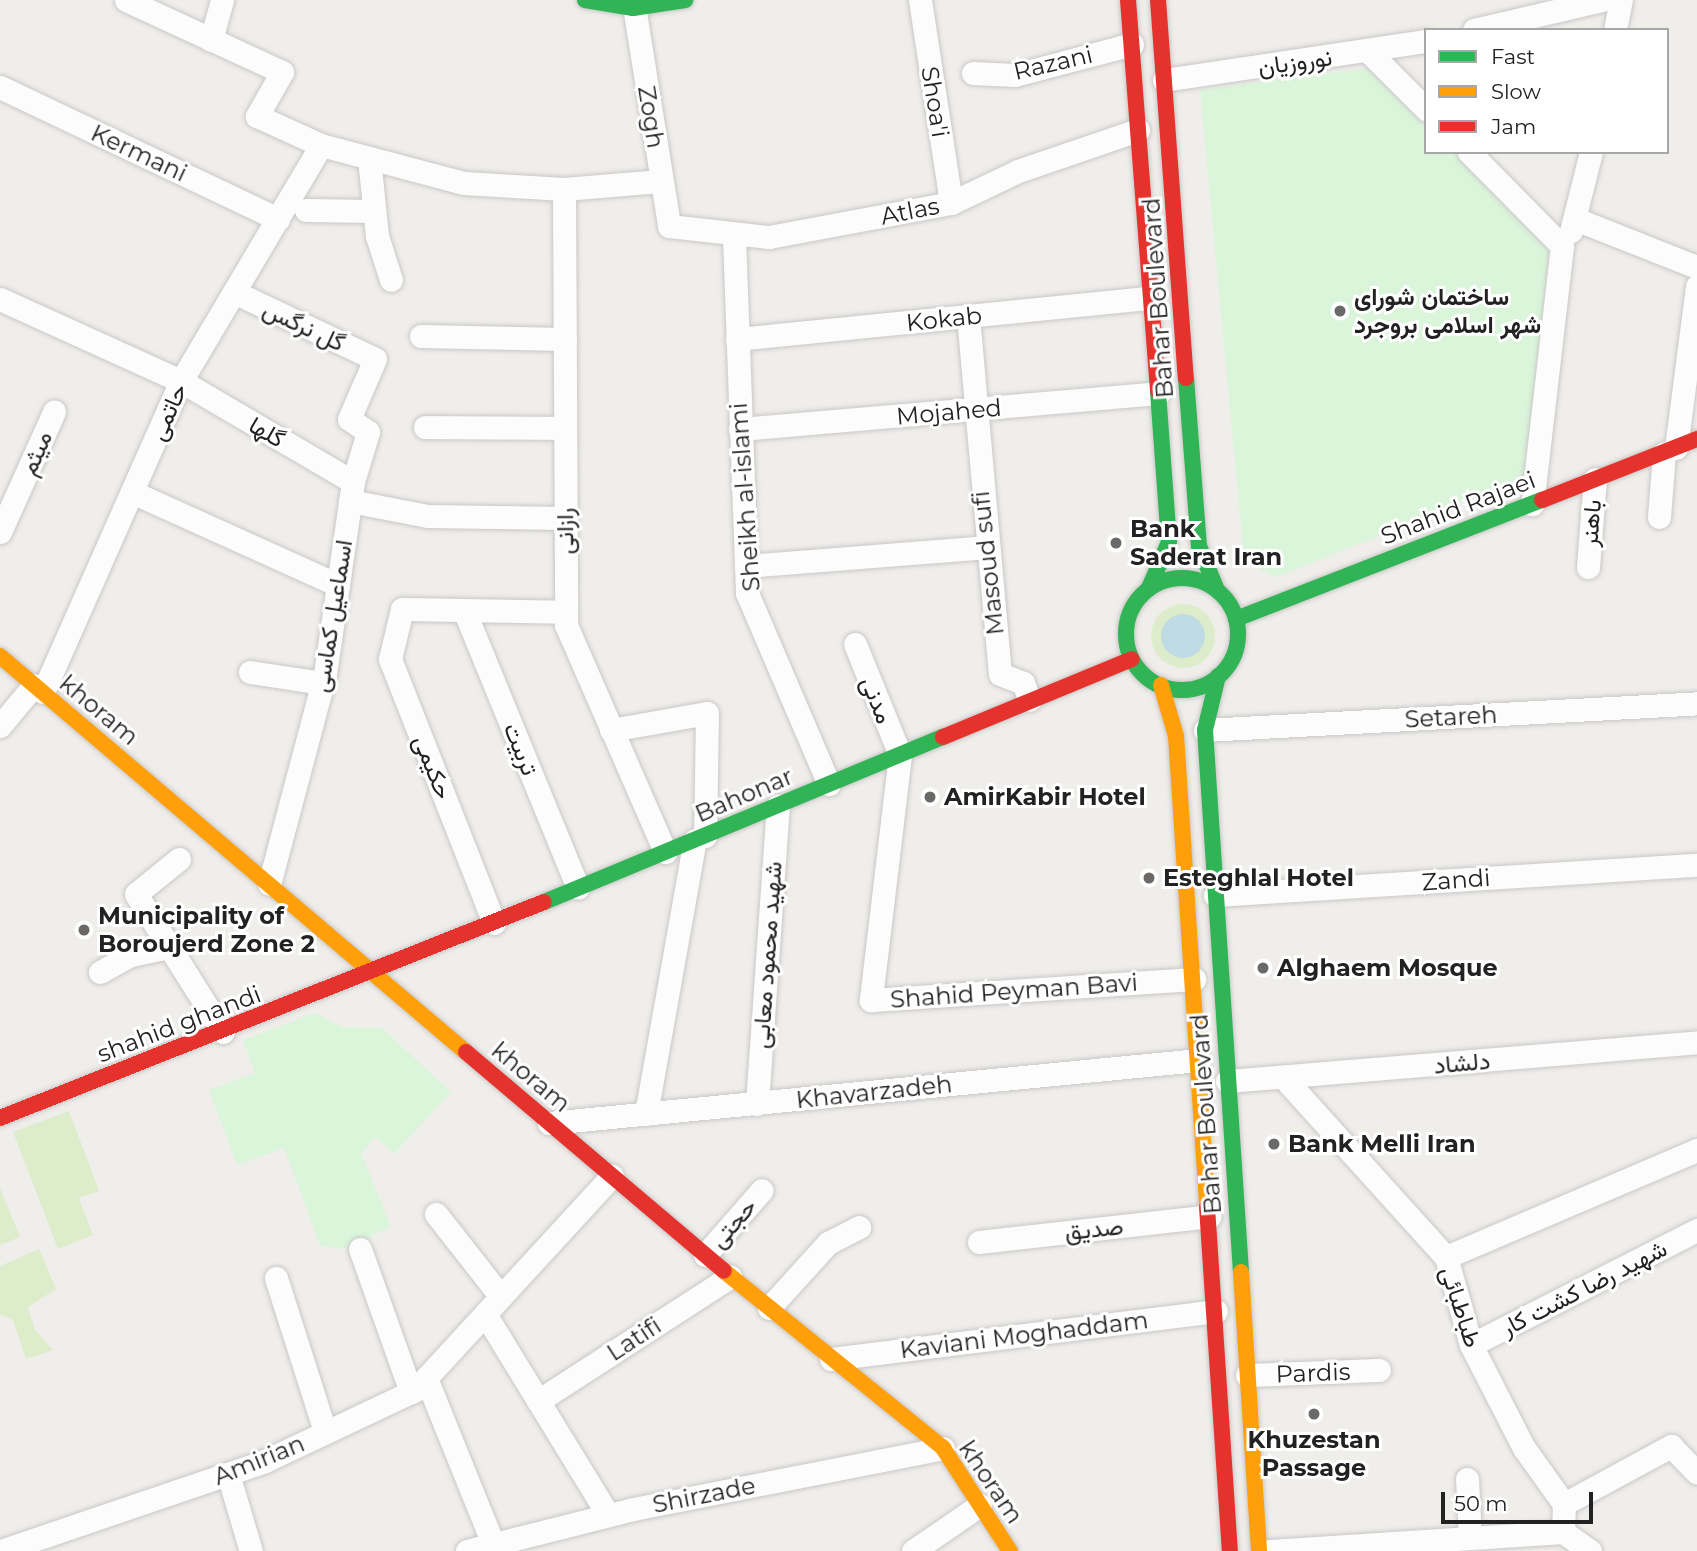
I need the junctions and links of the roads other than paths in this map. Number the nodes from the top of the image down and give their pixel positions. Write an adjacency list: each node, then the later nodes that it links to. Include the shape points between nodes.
1 (126, 0): 13 (street)
2 (222, 0): 13 (street)
3 (585, 0): 10 (main road)
4 (685, 0): 10 (main road)
5 (920, 0): 30 (street, Shoa'i)
6 (1128, 0): 15 (main road, Bahar Boulevard)
7 (1158, 0): 18 (main road, Bahar Boulevard)
8 (1602, 0): 11 (street)
9 (1621, 0): 12 (street)
10 (633, 4): 26 (street, Zogh)
11 (1483, 28)
12 (1615, 28)
13 (211, 40): 22 (street, via 282,72 257,116)
14 (1424, 41): 16 (street, نوروزیان)
15 (1132, 44): 17 (street, Razani, via 1015,75); 21 (main road, Bahar Boulevard)
16 (1369, 52): 18 (street, نوروزیان); 20 (street)
17 (973, 73)
18 (1164, 80): 28 (main road, Bahar Boulevard)
19 (0, 87): 33 (street, Kermani)
20 (1424, 107)
21 (1138, 130): 29 (main road, Bahar Boulevard); 30 (street, Atlas, via 1018,171)
22 (321, 145): 25 (street); 33 (street, حاتمی)
23 (1471, 154): 37 (street)
24 (1591, 154): 34 (street)
25 (369, 158): 27 (street, via 464,183); 32 (street)
26 (661, 181): 27 (street); 35 (street, Zogh)
27 (564, 189): 46 (street, رازانی)
28 (1173, 195): 29 (main road); 69 (main road, Bahar Boulevard, via 1199,546)
29 (1143, 197): 42 (main road, Bahar Boulevard)
30 (951, 204): 36 (street, Atlas, via 769,237)
31 (306, 211): 32 (street)
32 (373, 211): 39 (street)
33 (278, 219): 41 (street, حاتمی)
34 (1578, 220): 37 (street); 38 (street)
35 (669, 226): 36 (street, Atlas)
36 (734, 237): 47 (street, Sheikh al-islami)
37 (1562, 246): 60 (street)
38 (1697, 267)
39 (391, 280)
40 (1697, 286): 56 (street)
41 (234, 292): 48 (street, گل نرگس); 49 (street, حاتمی)
42 (1151, 298): 44 (street, Kokab); 50 (main road, Bahar Boulevard)
43 (0, 299): 49 (street, گلها)
44 (968, 316): 47 (street, Kokab); 51 (street, Masoud sufi)
45 (421, 336): 46 (street)
46 (565, 339): 54 (street, رازانی)
47 (737, 339): 55 (street, Sheikh al-islami)
48 (375, 359): 59 (street, اسماعیل کماسی, via 349,419 368,432)
49 (181, 381): 58 (street, حاتمی); 59 (street, گلها)
50 (1158, 393): 51 (street, Mojahed); 68 (main road, Bahar Boulevard, via 1169,542)
51 (972, 410): 55 (street, Mojahed); 64 (street, Masoud sufi)
52 (54, 412): 63 (street, میثم)
53 (425, 427): 54 (street)
54 (565, 428): 62 (street, رازانی)
55 (740, 429): 65 (street, Sheikh al-islami)
56 (1679, 447): 57 (main road, Shahid Rajaei); 61 (street)
57 (1595, 479): 60 (main road, Shahid Rajaei); 66 (street, باهنر)
58 (132, 492): 67 (street); 80 (street, حاتمی)
59 (352, 492): 62 (street, گلها, via 428,516); 67 (street, اسماعیل کماسی)
60 (1532, 504): 72 (main road, Shahid Rajaei)
61 (1659, 517)
62 (565, 518): 71 (street, رازانی)
63 (0, 532)
64 (986, 547): 65 (street); 81 (street, Masoud sufi, via 1000,674 1023,683)
65 (746, 566): 87 (street, Sheikh al-islami, via 747,593)
66 (1588, 567)
67 (338, 585): 78 (street, اسماعیل کماسی)
68 (1149, 588): 69 (main road, via 1184,578); 75 (main road, via 1130,613)
69 (1217, 590): 72 (main road)
70 (464, 610): 71 (street); 94 (street, تربیت); 96 (street, حکیمی, via 402,609 390,659)
71 (566, 612): 84 (street, رازانی)
72 (1236, 619): 77 (main road, via 1236,650)
73 (855, 644): 86 (street, مدنی)
74 (0, 656): 80 (main road, khoram)
75 (1132, 659): 79 (main road); 81 (main road, Bahonar)
76 (250, 672): 78 (street)
77 (1218, 676): 79 (main road, via 1191,689); 85 (main road, Bahar Boulevard)
78 (323, 683): 93 (street, اسماعیل کماسی)
79 (1161, 685): 100 (main road, Bahar Boulevard, via 1176,736)
80 (38, 689): 83 (street); 93 (main road, khoram)
81 (1030, 700): 86 (main road, Bahonar)
82 (1697, 703): 85 (street, Setareh)
83 (0, 726)
84 (611, 730): 89 (street, via 707,713); 90 (street, رازانی)
85 (1205, 730): 95 (main road, Bahar Boulevard)
86 (900, 755): 87 (main road, Bahonar); 100 (street, Shahid Peyman Bavi, via 871,1000)
87 (829, 785): 88 (main road, Bahonar)
88 (778, 806): 89 (main road, Bahonar); 106 (street, شهید محمود معابی)
89 (700, 838): 90 (main road, Bahonar); 107 (street)
90 (665, 852): 94 (main road, Bahonar)
91 (179, 859): 97 (street, via 136,894)
92 (1697, 864): 95 (street, Zandi)
93 (269, 884): 99 (main road, khoram)
94 (578, 888): 96 (main road, Bahonar)
95 (1215, 895): 105 (main road, Bahar Boulevard)
96 (495, 923): 99 (main road, Bahonar)
97 (169, 947): 98 (street, via 131,955); 101 (street)
98 (100, 972)
99 (373, 973): 101 (main road, shahid ghandi); 109 (main road, khoram)
100 (1194, 979): 103 (main road, Bahar Boulevard)
101 (223, 1032): 108 (main road, shahid ghandi)
102 (1697, 1042): 104 (street, دلشاد)
103 (1199, 1060): 106 (street, Khavarzadeh); 114 (main road, Bahar Boulevard)
104 (1284, 1078): 105 (street, دلشاد); 120 (street, طباطبائی)
105 (1227, 1081): 130 (main road, Bahar Boulevard)
106 (757, 1104): 107 (street, Khavarzadeh)
107 (646, 1114): 109 (street, Khavarzadeh)
108 (0, 1118)
109 (549, 1122): 111 (main road, khoram)
110 (1697, 1150): 120 (street)
111 (612, 1176): 119 (main road, khoram); 123 (street, Amirian)
112 (762, 1190): 119 (street, حجتی)
113 (436, 1214): 123 (street)
114 (1210, 1216): 117 (street, صدیق); 125 (main road, Bahar Boulevard)
115 (859, 1227): 124 (street, via 828,1243)
116 (1697, 1230): 127 (street, شهید رضا کشت کار)
117 (979, 1242)
118 (359, 1249): 131 (street)
119 (705, 1255): 121 (main road, khoram)
120 (1446, 1257): 127 (street, طباطبائی)
121 (730, 1277): 124 (main road, khoram); 132 (street, Latifi)
122 (276, 1278): 133 (street)
123 (501, 1297): 126 (street, Amirian)
124 (769, 1308): 128 (main road, khoram)
125 (1216, 1311): 128 (street, Kaviani Moghaddam); 150 (main road, Bahar Boulevard)
126 (485, 1314): 131 (street, Amirian); 132 (street)
127 (1471, 1345): 138 (street, طباطبائی, via 1524,1448)
128 (831, 1359): 134 (main road, khoram)
129 (1379, 1370): 130 (street, Pardis)
130 (1247, 1375): 151 (main road, Bahar Boulevard)
131 (418, 1385): 133 (street, Amirian); 144 (street)
132 (538, 1401): 140 (street)
133 (325, 1432): 136 (street, Amirian)
134 (943, 1448): 139 (main road, khoram); 140 (street, Shirzade)
135 (1697, 1473): 138 (street, via 1671,1446)
136 (228, 1474): 143 (street, Amirian); 146 (street)
137 (1467, 1479): 142 (street)
138 (1564, 1504): 141 (street)
139 (980, 1505): 148 (street); 149 (main road, khoram)
140 (608, 1515): 144 (street, Shirzade)
141 (1563, 1532): 142 (street); 153 (street)
142 (1470, 1538): 152 (street)
143 (54, 1542): 145 (street, Amirian)
144 (494, 1544): 147 (street, Shirzade)
145 (1, 1551)
146 (251, 1551)
147 (467, 1551)
148 (913, 1551)
149 (1010, 1551)
150 (1230, 1551)
151 (1259, 1551)
152 (1270, 1551)
153 (1590, 1551)

